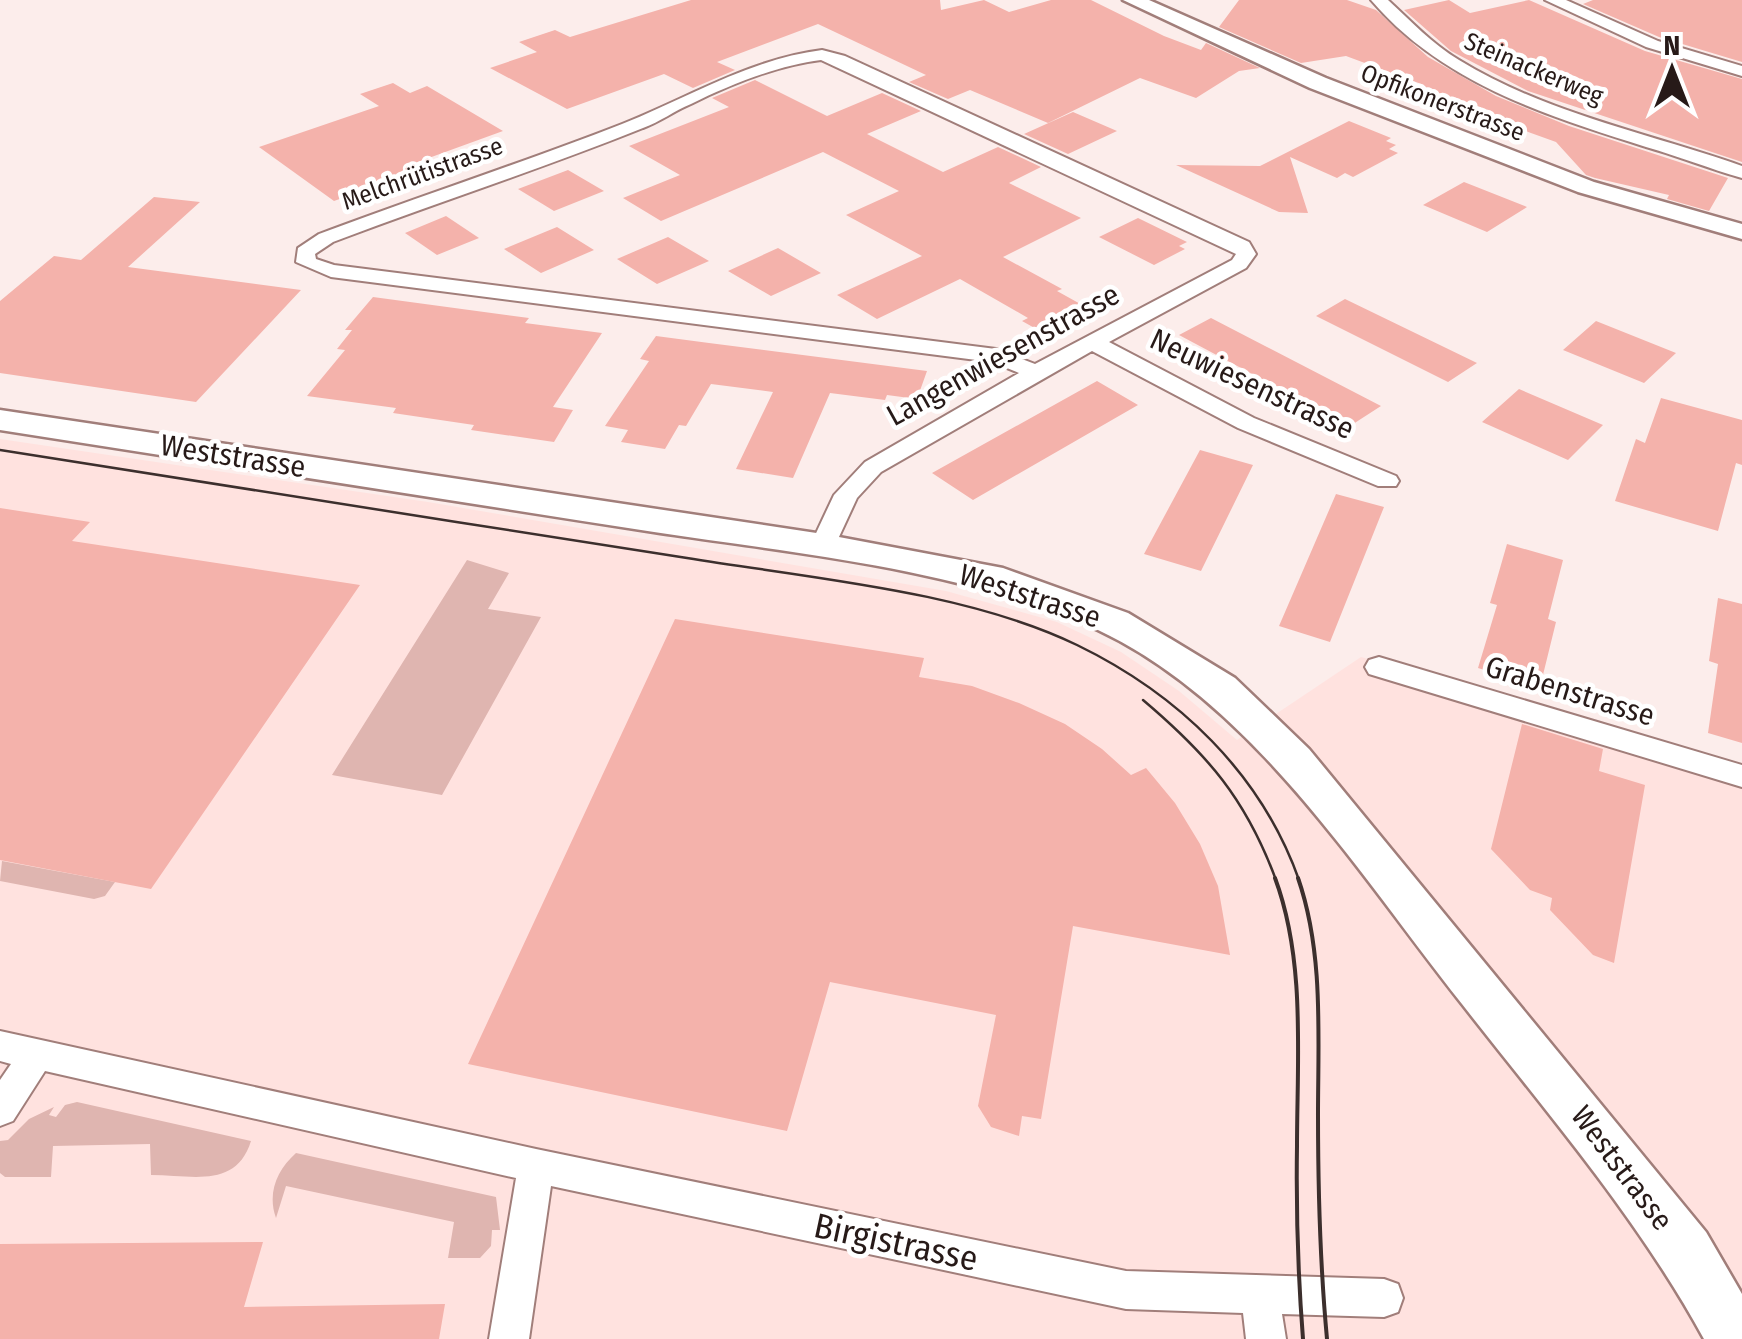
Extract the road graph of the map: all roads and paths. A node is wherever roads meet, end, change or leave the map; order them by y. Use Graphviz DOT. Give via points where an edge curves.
graph roads {
  1 [pos="1133,0"];
  2 [pos="1379,0"];
  3 [pos="1553,0"];
  4 [pos="1742,71"];
  5 [pos="1742,172"];
  6 [pos="1742,232"];
  7 [pos="1246,254"];
  8 [pos="1092,342"];
  9 [pos="1036,372"];
  10 [pos="0,420"];
  11 [pos="1387,480"];
  12 [pos="823,546"];
  13 [pos="1378,667"];
  14 [pos="1742,776"];
  15 [pos="0,1046"];
  16 [pos="36,1054"];
  17 [pos="0,1110"];
  18 [pos="536,1166"];
  19 [pos="1259,1292"];
  20 [pos="1384,1298"];
  21 [pos="509,1339"];
  22 [pos="1266,1339"];
  23 [pos="1736,1339"];
  1 -- 6 [label="street, Opfikonerstrasse" via="1318,83 1586,187"];
  2 -- 5 [label="street, Steinackerweg" via="1432,48 1482,79"];
  3 -- 4 [label="street" via="1652,44"];
  7 -- 8 [label="street, Langenwiesenstrasse" via="1239,264"];
  7 -- 9 [label="street, Melchrütistrasse" via="1234,240 839,60 813,55 684,100 548,160 326,238 304,252 306,262 331,270 996,356"];
  8 -- 9 [label="street, Langenwiesenstrasse"];
  8 -- 11 [label="street, Neuwiesenstrasse" via="1246,422"];
  9 -- 12 [label="street, Langenwiesenstrasse" via="873,467 846,495"];
  10 -- 12 [label="main road, Weststrasse"];
  12 -- 23 [label="main road, Weststrasse" via="1003,581 1059,599 1114,622 1234,699 1294,760 1580,1112 1686,1251"];
  13 -- 14 [label="street, Grabenstrasse"];
  15 -- 16 [label="street, Birgistrasse"];
  16 -- 17 [label="street"];
  16 -- 18 [label="street, Birgistrasse"];
  18 -- 19 [label="street, Birgistrasse" via="1126,1290"];
  18 -- 21 [label="street"];
  19 -- 20 [label="street, Birgistrasse"];
  19 -- 22 [label="street"];
}
